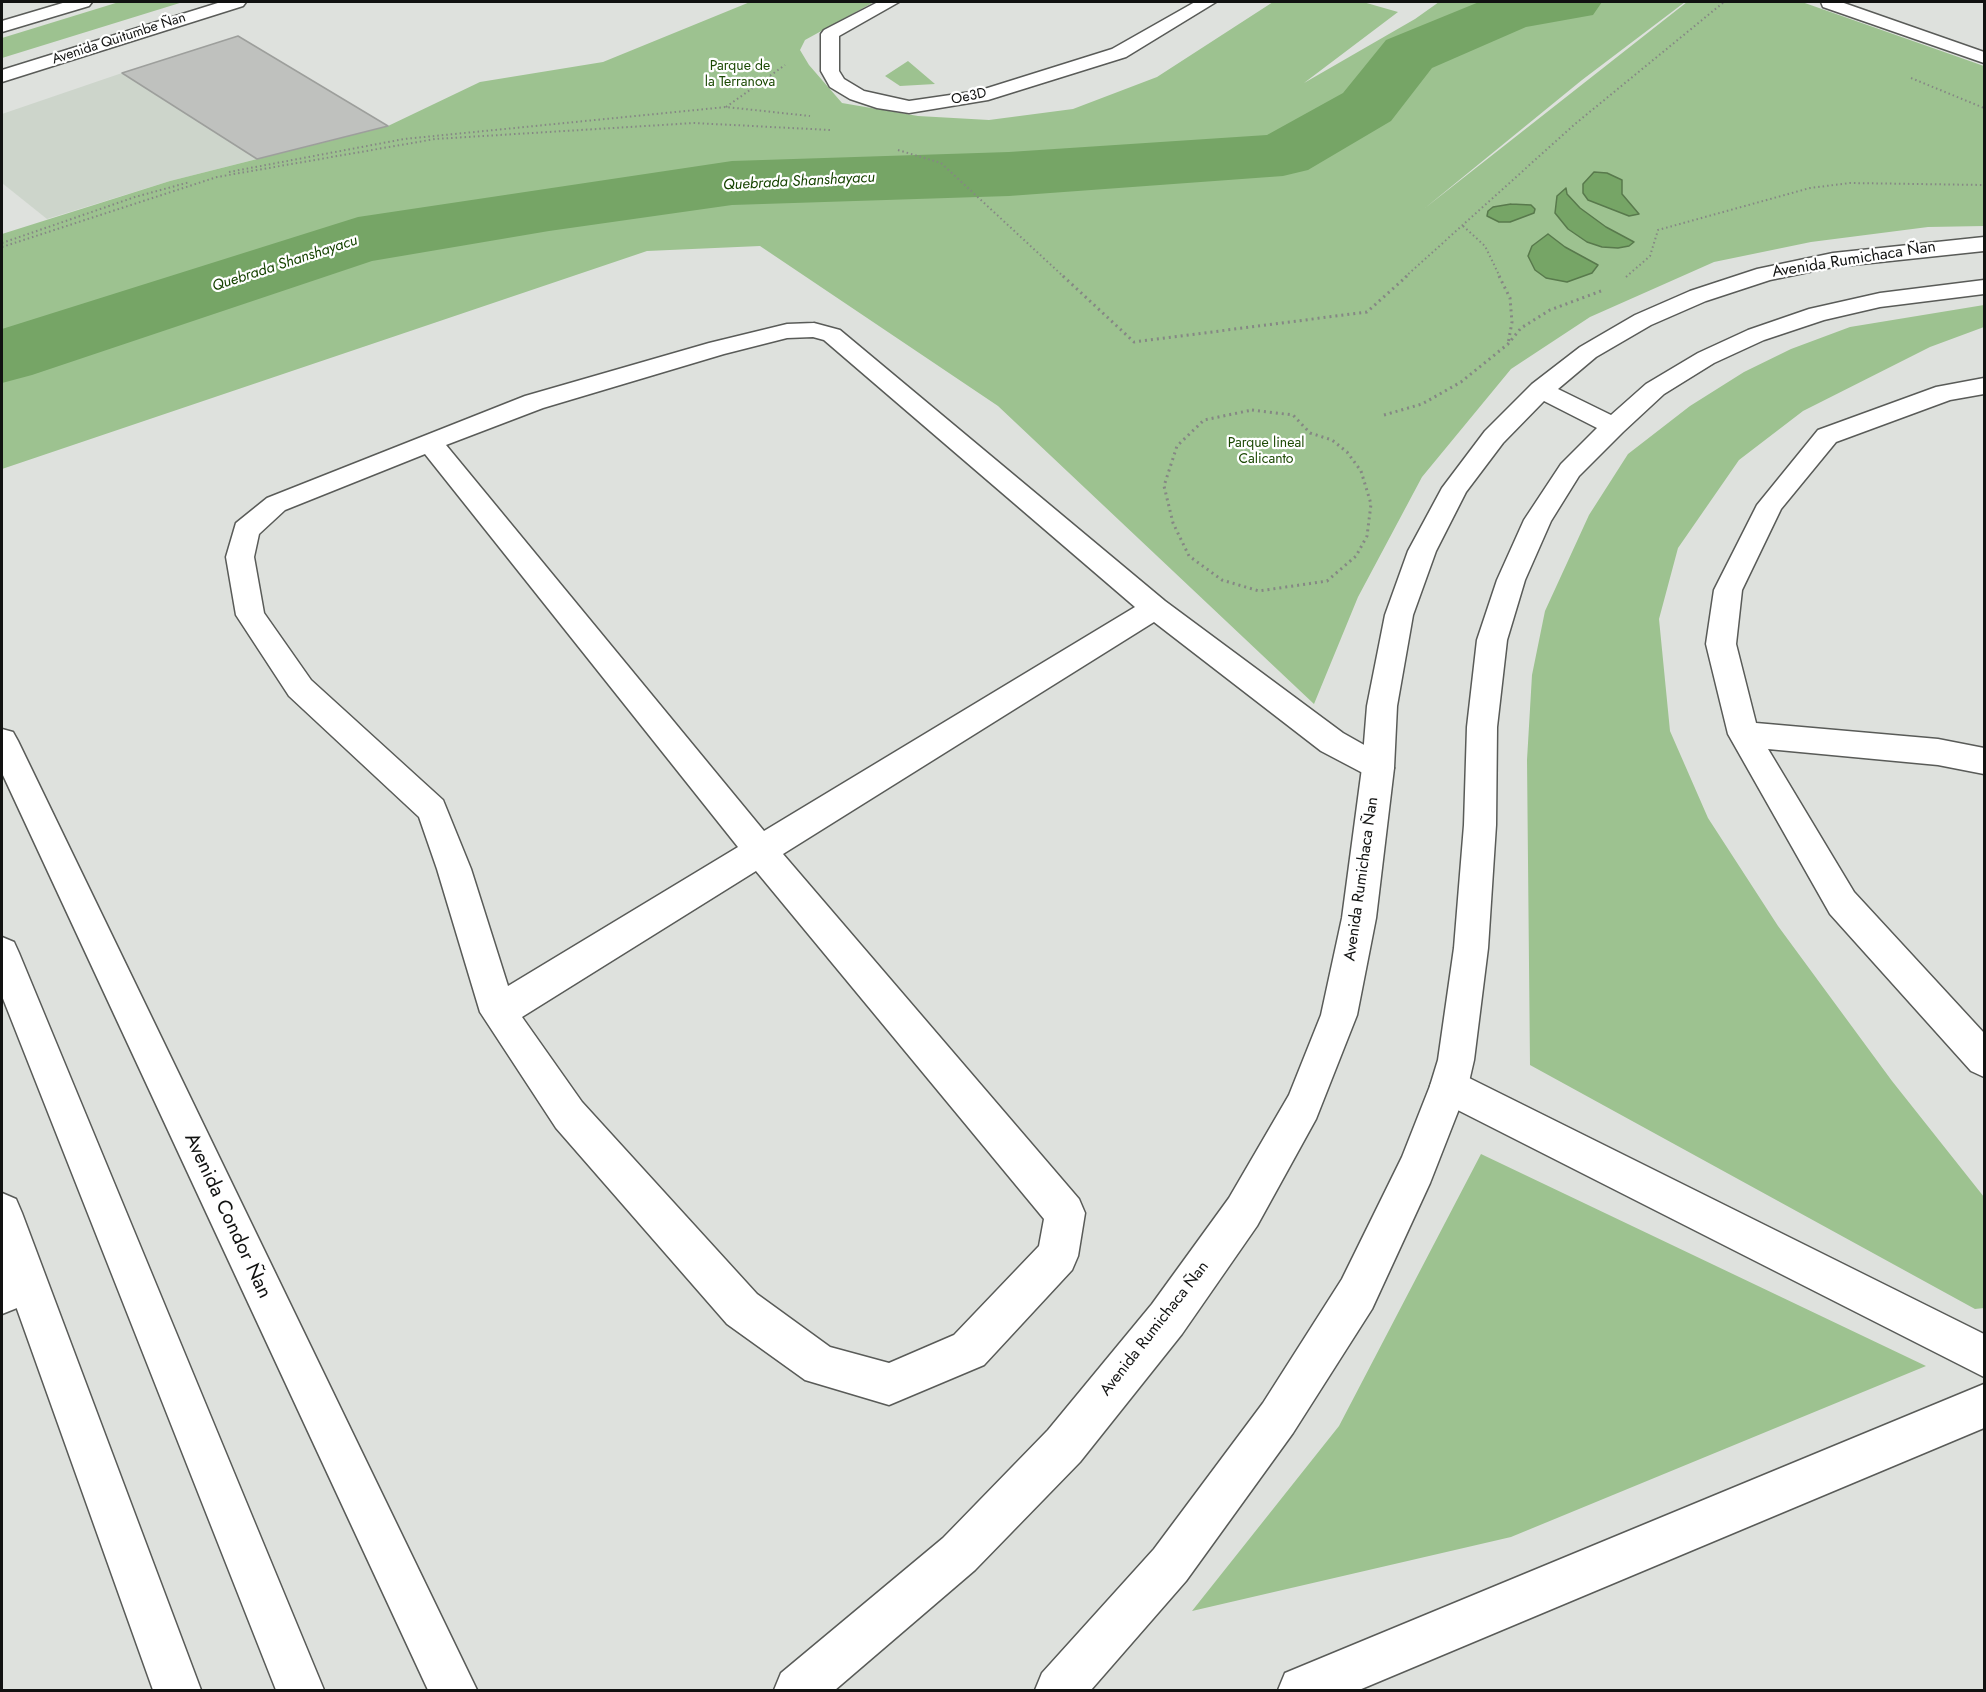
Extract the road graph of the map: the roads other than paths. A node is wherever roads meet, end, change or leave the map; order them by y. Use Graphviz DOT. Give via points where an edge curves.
graph roads {
  1 [pos="83,2"];
  2 [pos="237,2"];
  3 [pos="890,2"];
  4 [pos="1207,2"];
  5 [pos="1829,3"];
  6 [pos="2,27"];
  7 [pos="1984,58"];
  8 [pos="2,76"];
  9 [pos="1984,244"];
  10 [pos="1984,287"];
  11 [pos="1984,386"];
  12 [pos="1541,390"];
  13 [pos="1614,426"];
  14 [pos="430,442"];
  15 [pos="1155,608"];
  16 [pos="1743,734"];
  17 [pos="2,741"];
  18 [pos="1984,761"];
  19 [pos="1378,768"];
  20 [pos="760,851"];
  21 [pos="2,953"];
  22 [pos="498,1012"];
  23 [pos="1984,1059"];
  24 [pos="1449,1086"];
  25 [pos="2,1213"];
  26 [pos="14,1285"];
  27 [pos="1984,1356"];
  28 [pos="1984,1406"];
  29 [pos="177,1690"];
  30 [pos="300,1690"];
  31 [pos="453,1690"];
  32 [pos="798,1690"];
  33 [pos="1059,1690"];
  34 [pos="1302,1690"];
  1 -- 6 [label="main road"];
  2 -- 8 [label="main road, Avenida Quitumbe Ñan"];
  3 -- 4 [label="main road, Oe3D" via="830,34 830,71 837,83 877,102 909,107 981,96 1119,53"];
  5 -- 7 [label="main road"];
  9 -- 12 [label="main road, Avenida Rumichaca Ñan" via="1900,250 1765,274 1643,320 1588,352"];
  10 -- 13 [label="main road" via="1880,300 1817,314 1756,335 1706,358 1655,389"];
  11 -- 16 [label="main road" via="1945,393 1827,436 1770,505 1728,590 1721,644"];
  12 -- 13 [label="main road"];
  12 -- 19 [label="main road, Avenida Rumichaca Ñan" via="1494,437 1455,488 1422,551 1399,615 1382,706"];
  13 -- 24 [label="main road" via="1570,471 1538,520 1511,580 1492,640 1482,728 1471,948"];
  14 -- 15 [label="main road" via="534,402 641,370 787,331 814,330 832,335"];
  14 -- 20 [label="main road"];
  14 -- 22 [label="main road" via="276,504 246,530 240,557 250,615 300,687 432,809"];
  15 -- 19 [label="main road" via="1332,742"];
  15 -- 20 [label="main road"];
  16 -- 18 [label="main road" via="1938,752"];
  16 -- 23 [label="main road" via="1842,903"];
  17 -- 31 [label="main road, Avenida Condor Ñan"];
  19 -- 32 [label="main road, Avenida Rumichaca Ñan" via="1359,918 1340,1015 1303,1106 1243,1212 1167,1319 1064,1446 958,1554"];
  20 -- 22 [label="main road"];
  20 -- 22 [label="main road" via="1065,1213 1059,1256 969,1350 889,1384 820,1365 742,1310 569,1115"];
  21 -- 30 [label="main road"];
  24 -- 27 [label="main road"];
  24 -- 33 [label="main road" via="1416,1169 1357,1294 1278,1418 1170,1565"];
  25 -- 26 [label="main road"];
  26 -- 29 [label="main road"];
  28 -- 34 [label="main road"];
}
